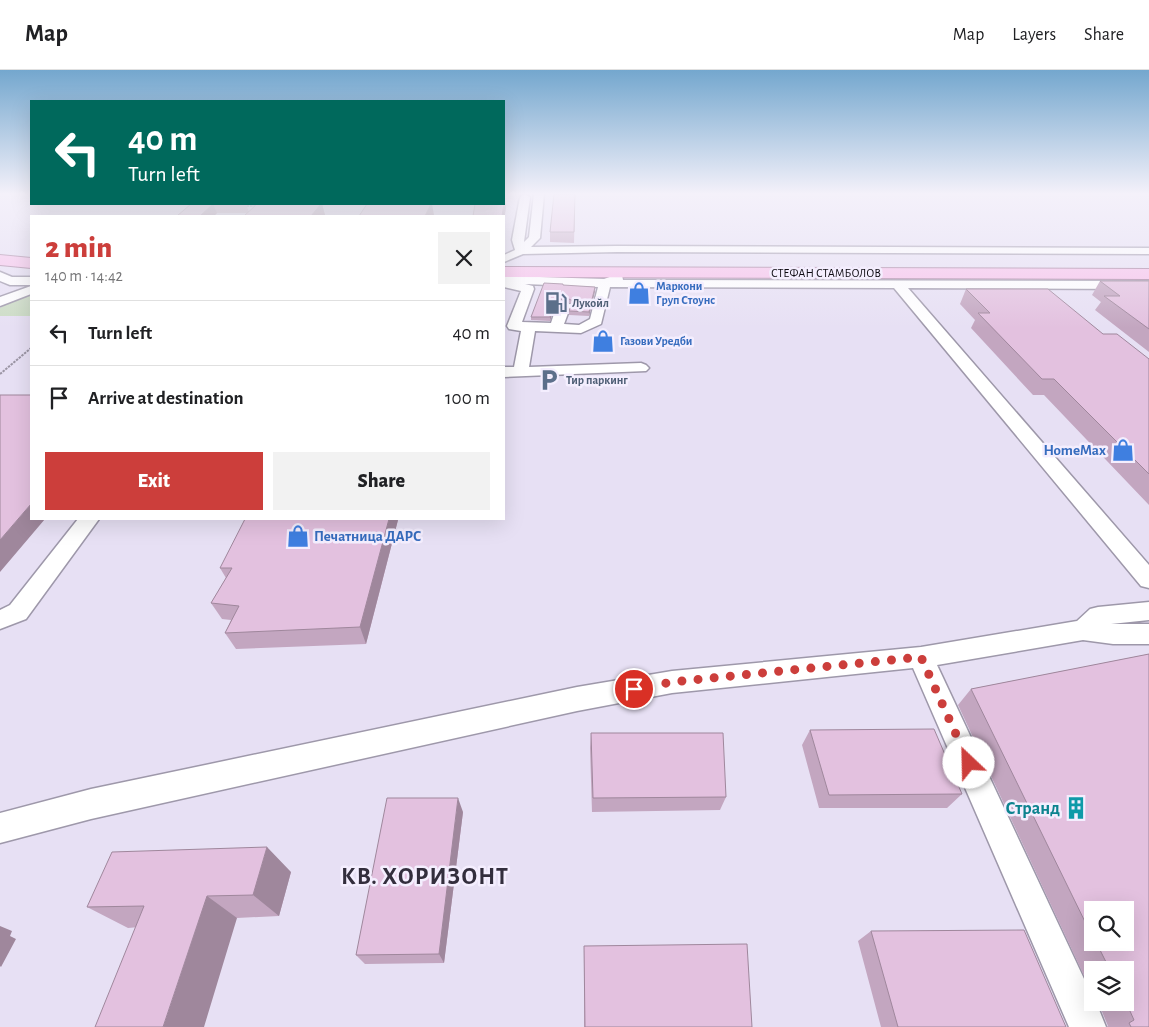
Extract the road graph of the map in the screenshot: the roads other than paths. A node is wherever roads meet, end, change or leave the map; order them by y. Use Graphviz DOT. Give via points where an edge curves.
graph roads {
  1 [pos="518,239"];
  2 [pos="533,239"];
  3 [pos="521,251"];
  4 [pos="1149,252"];
  5 [pos="505,259"];
  6 [pos="0,260"];
  7 [pos="0,264"];
  8 [pos="30,264"];
  9 [pos="30,264"];
  10 [pos="505,268"];
  11 [pos="1149,269"];
  12 [pos="30,272"];
  13 [pos="505,272"];
  14 [pos="631,273"];
  15 [pos="1149,274"];
  16 [pos="3,279"];
  17 [pos="30,281"];
  18 [pos="505,282"];
  19 [pos="505,282"];
  20 [pos="605,282"];
  21 [pos="897,284"];
  22 [pos="1149,285"];
  23 [pos="528,289"];
  24 [pos="30,290"];
  25 [pos="543,290"];
  26 [pos="566,293"];
  27 [pos="0,302"];
  28 [pos="556,328"];
  29 [pos="581,329"];
  30 [pos="527,333"];
  31 [pos="641,368"];
  32 [pos="505,372"];
  33 [pos="522,372"];
  34 [pos="88,520"];
  35 [pos="1149,580"];
  36 [pos="1149,610"];
  37 [pos="0,620"];
  38 [pos="1082,630"];
  39 [pos="1149,634"];
  40 [pos="921,657"];
  41 [pos="0,828"];
  42 [pos="1088,1027"];
  1 -- 3 [label="street"];
  2 -- 3 [label="street"];
  3 -- 4 [label="street"];
  3 -- 5 [label="street"];
  6 -- 8 [label="highway"];
  7 -- 9 [label="highway"];
  10 -- 11 [label="highway, СТЕФАН СТАМБОЛОВ"];
  12 -- 16 [label="highway"];
  13 -- 14 [label="highway, СТЕФАН СТАМБОЛОВ"];
  14 -- 15 [label="highway, СТЕФАН СТАМБОЛОВ"];
  14 -- 20 [label="street"];
  16 -- 17 [label="street"];
  18 -- 23 [label="street"];
  19 -- 26 [label="street"];
  20 -- 21 [label="street"];
  20 -- 26 [label="street"];
  20 -- 29 [label="street" via="596,322"];
  21 -- 22 [label="street" via="1066,284 1078,294 1145,294 1132,285"];
  21 -- 35 [label="street"];
  23 -- 25 [label="street"];
  23 -- 30 [label="street" via="514,326"];
  24 -- 27 [label="street"];
  26 -- 28 [label="street"];
  28 -- 29 [label="street"];
  28 -- 30 [label="street"];
  29 -- 30 [label="street" via="570,341"];
  30 -- 33 [label="street"];
  31 -- 33 [label="street"];
  32 -- 33 [label="street"];
  34 -- 37 [label="street" via="18,612"];
  36 -- 38 [label="street" via="1098,616"];
  38 -- 39 [label="street"];
  38 -- 40 [label="street"];
  40 -- 41 [label="street" via="672,682 577,699 91,804"];
  40 -- 42 [label="street"];
}
